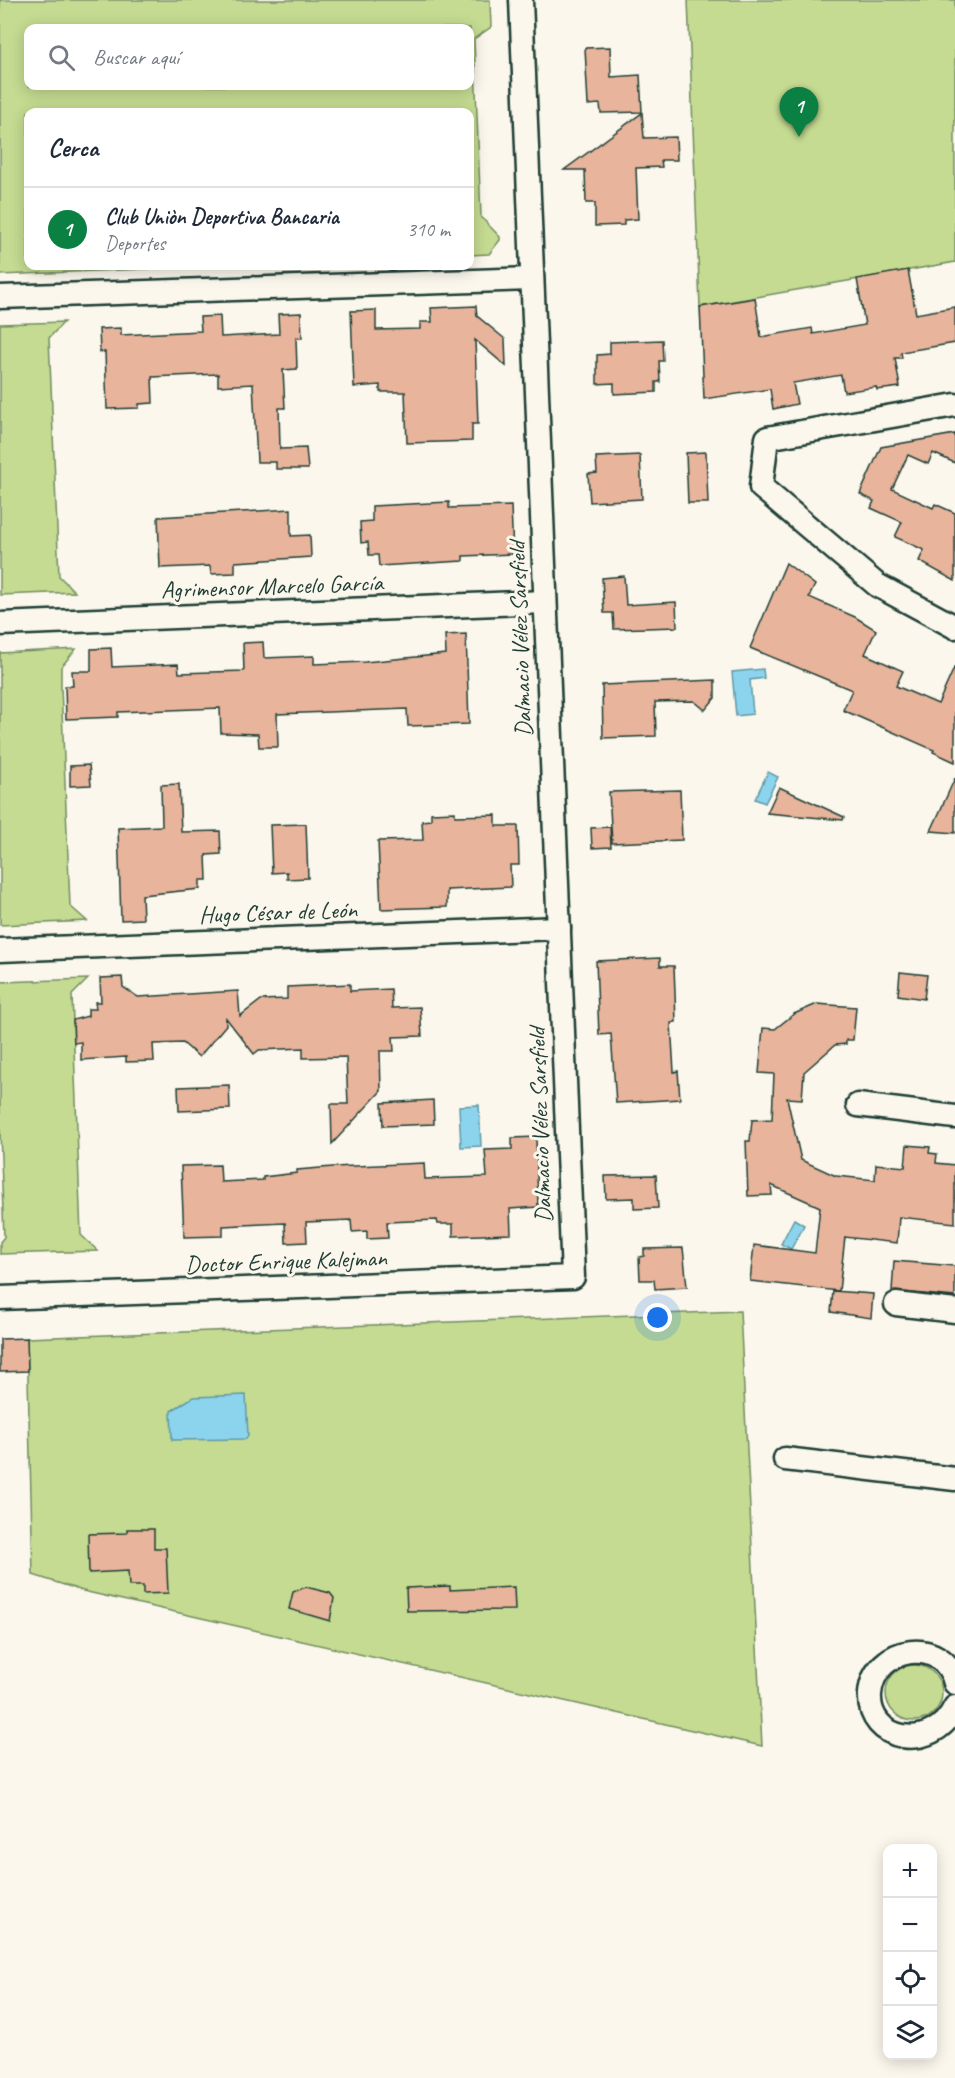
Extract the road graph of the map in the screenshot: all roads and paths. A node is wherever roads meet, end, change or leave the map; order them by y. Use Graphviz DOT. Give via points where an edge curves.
graph roads {
  1 [pos="521,0"];
  2 [pos="532,279"];
  3 [pos="0,297"];
  4 [pos="955,405"];
  5 [pos="545,602"];
  6 [pos="0,624"];
  7 [pos="955,627"];
  8 [pos="559,928"];
  9 [pos="0,950"];
  10 [pos="858,1105"];
  11 [pos="955,1117"];
  12 [pos="573,1277"];
  13 [pos="0,1298"];
  14 [pos="896,1304"];
  15 [pos="955,1311"];
  16 [pos="785,1459"];
  17 [pos="955,1479"];
  18 [pos="955,1681"];
  19 [pos="953,1712"];
  1 -- 2 [label="street, Dalmacio Vélez Sarsfield"];
  2 -- 3 [label="street"];
  2 -- 5 [label="street, Dalmacio Vélez Sarsfield"];
  4 -- 7 [label="street" via="766,438 761,487 877,585"];
  5 -- 6 [label="street, Agrimensor Marcelo García"];
  5 -- 8 [label="street, Dalmacio Vélez Sarsfield"];
  8 -- 9 [label="street, Hugo César de León"];
  8 -- 12 [label="street, Dalmacio Vélez Sarsfield"];
  10 -- 11 [label="street"];
  12 -- 13 [label="street, Doctor Enrique Kalejman"];
  14 -- 15 [label="street"];
  16 -- 17 [label="street"];
  18 -- 19 [label="street" via="937,1658 911,1651 898,1654 877,1671 870,1697 880,1722 902,1736 929,1735 941,1728"];
}
